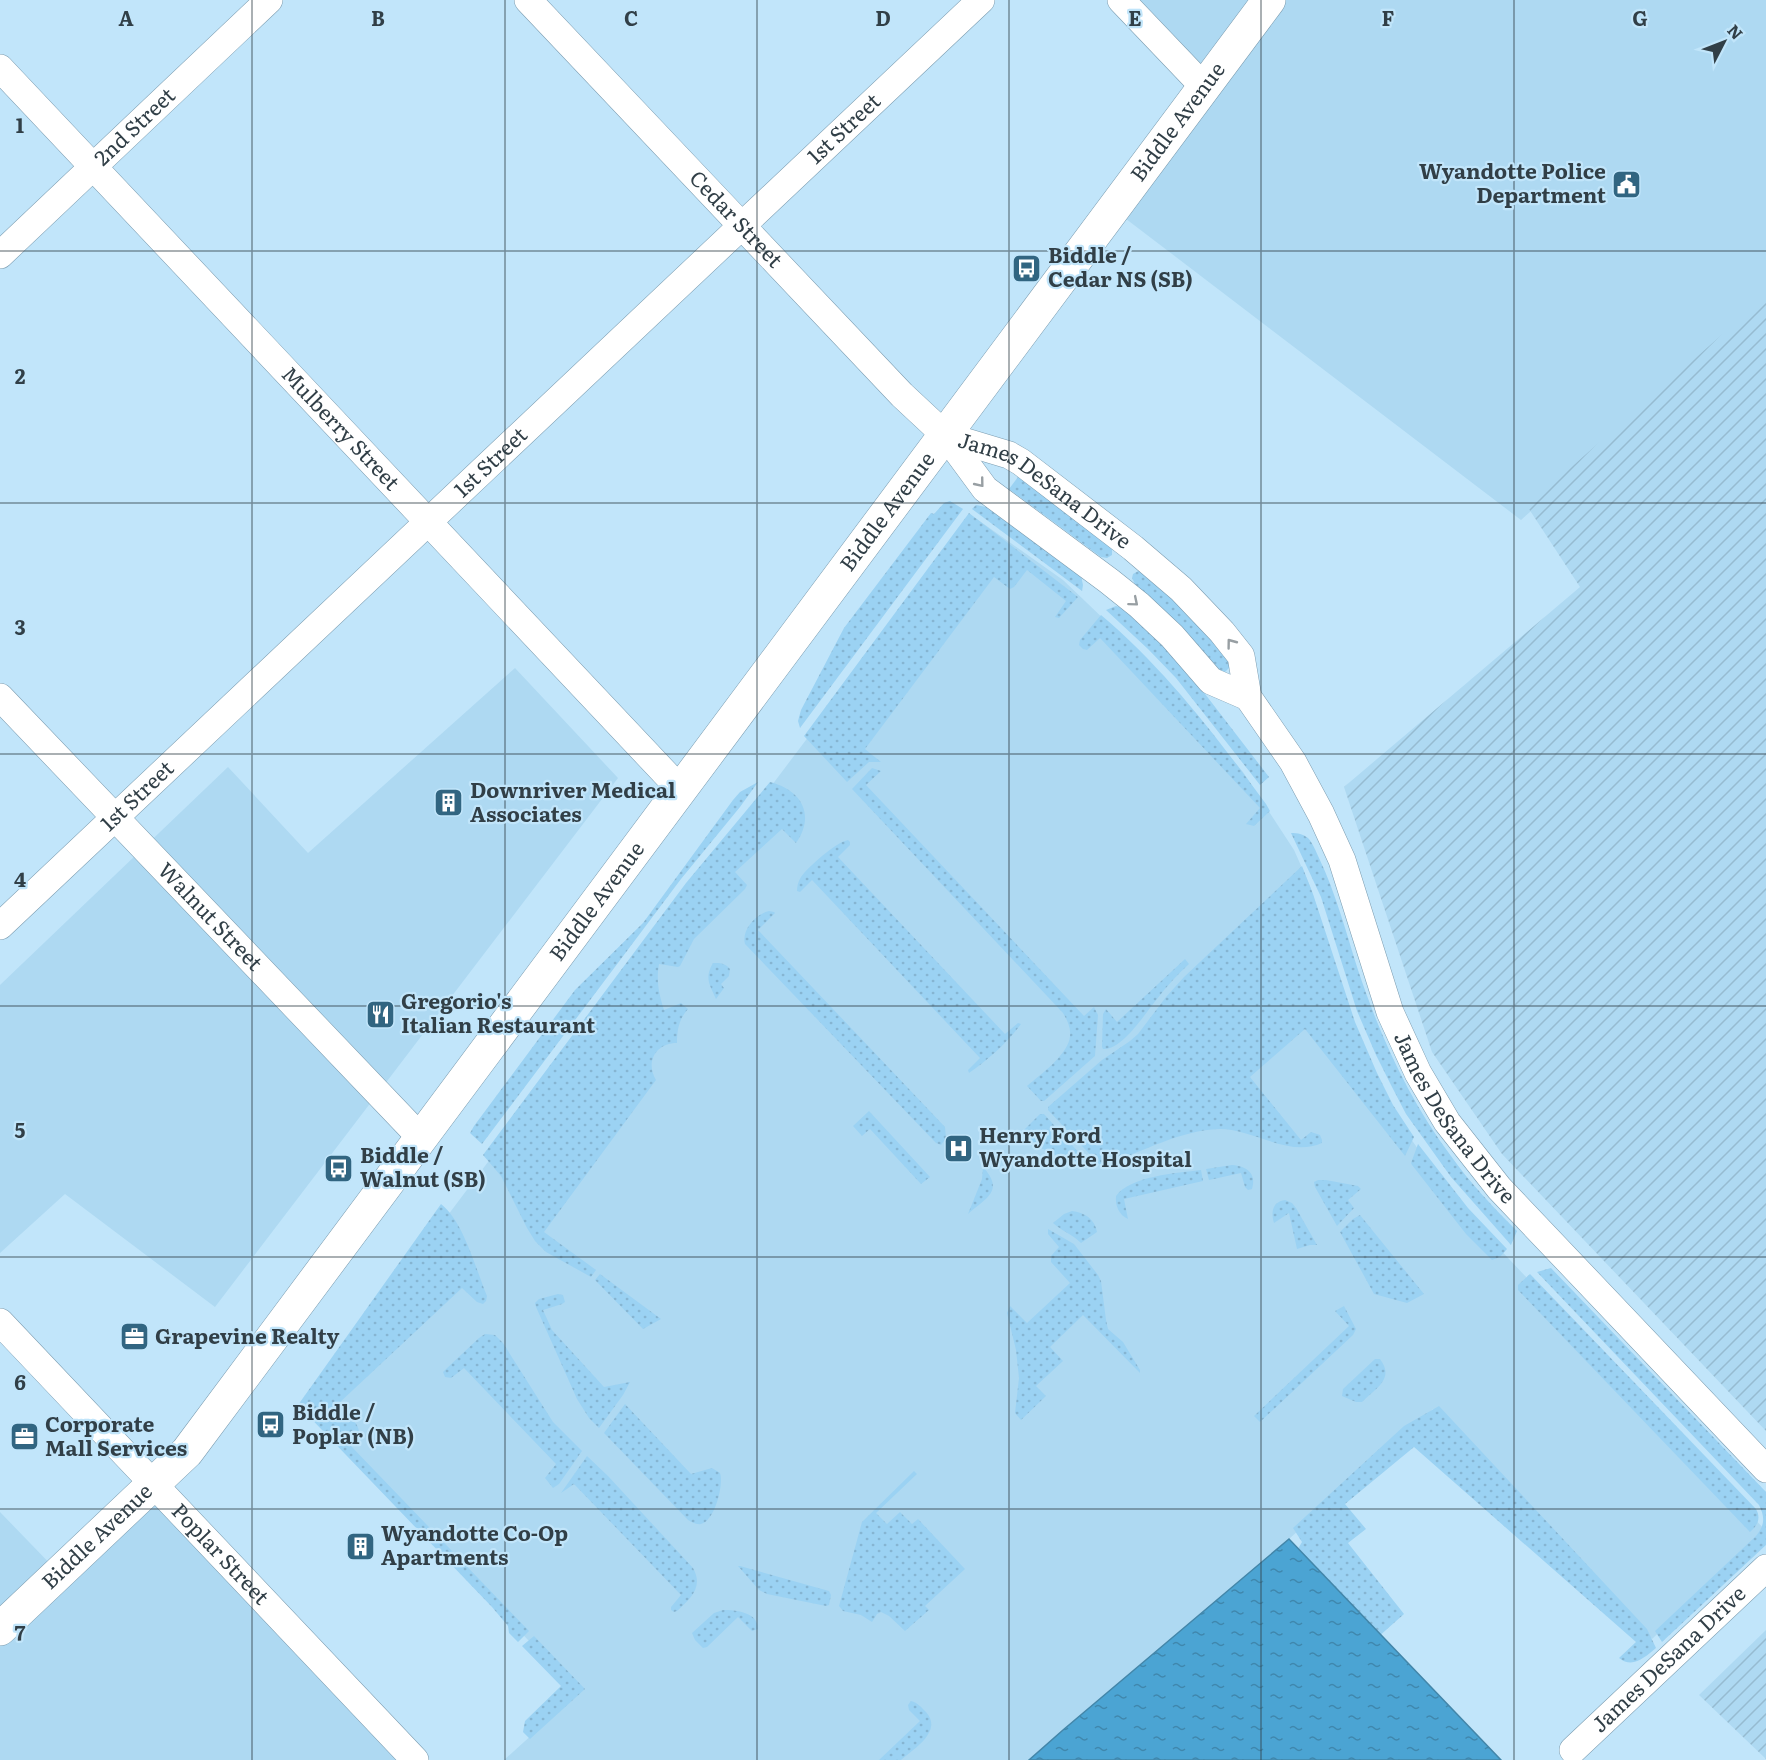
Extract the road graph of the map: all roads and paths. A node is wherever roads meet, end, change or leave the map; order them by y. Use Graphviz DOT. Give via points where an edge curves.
graph roads {
  1 [pos="269,0"];
  2 [pos="528,0"];
  3 [pos="981,0"];
  4 [pos="1121,0"];
  5 [pos="1269,0"];
  6 [pos="0,68"];
  7 [pos="1204,87"];
  8 [pos="93,167"];
  9 [pos="741,225"];
  10 [pos="0,255"];
  11 [pos="946,436"];
  12 [pos="428,521"];
  13 [pos="0,697"];
  14 [pos="1248,697"];
  15 [pos="681,789"];
  16 [pos="114,817"];
  17 [pos="0,926"];
  18 [pos="422,1139"];
  19 [pos="0,1322"];
  20 [pos="1766,1469"];
  21 [pos="154,1483"];
  22 [pos="1766,1568"];
  23 [pos="0,1629"];
  24 [pos="1573,1750"];
  25 [pos="415,1760"];
  1 -- 8 [label="street, 2nd Street"];
  2 -- 9 [label="street, Cedar Street"];
  3 -- 9 [label="street, 1st Street"];
  4 -- 7 [label="street"];
  5 -- 7 [label="main road, Biddle Avenue"];
  6 -- 8 [label="street, Mulberry Street"];
  7 -- 11 [label="main road, Biddle Avenue"];
  8 -- 10 [label="street, 2nd Street"];
  8 -- 12 [label="street, Mulberry Street"];
  9 -- 11 [label="street, Cedar Street"];
  9 -- 12 [label="street, 1st Street"];
  11 -- 14 [label="street, James DeSana Drive, one-way" via="985,489 1139,605 1211,681"];
  14 -- 11 [label="street, James DeSana Drive, one-way" via="1241,656 1173,582 1021,462"];
  11 -- 15 [label="main road, Biddle Avenue"];
  12 -- 15 [label="street, Mulberry Street"];
  12 -- 16 [label="street, 1st Street"];
  13 -- 16 [label="street, Walnut Street"];
  14 -- 20 [label="street, James DeSana Drive" via="1293,762 1321,814 1342,860 1390,1012 1418,1073 1447,1122 1499,1188"];
  15 -- 18 [label="main road, Biddle Avenue"];
  16 -- 17 [label="street, 1st Street"];
  16 -- 18 [label="street, Walnut Street"];
  18 -- 21 [label="main road, Biddle Avenue" via="187,1452"];
  19 -- 21 [label="street, Poplar Street"];
  21 -- 23 [label="main road, Biddle Avenue"];
  21 -- 25 [label="street, Poplar Street"];
  22 -- 24 [label="street, James DeSana Drive"];
}
